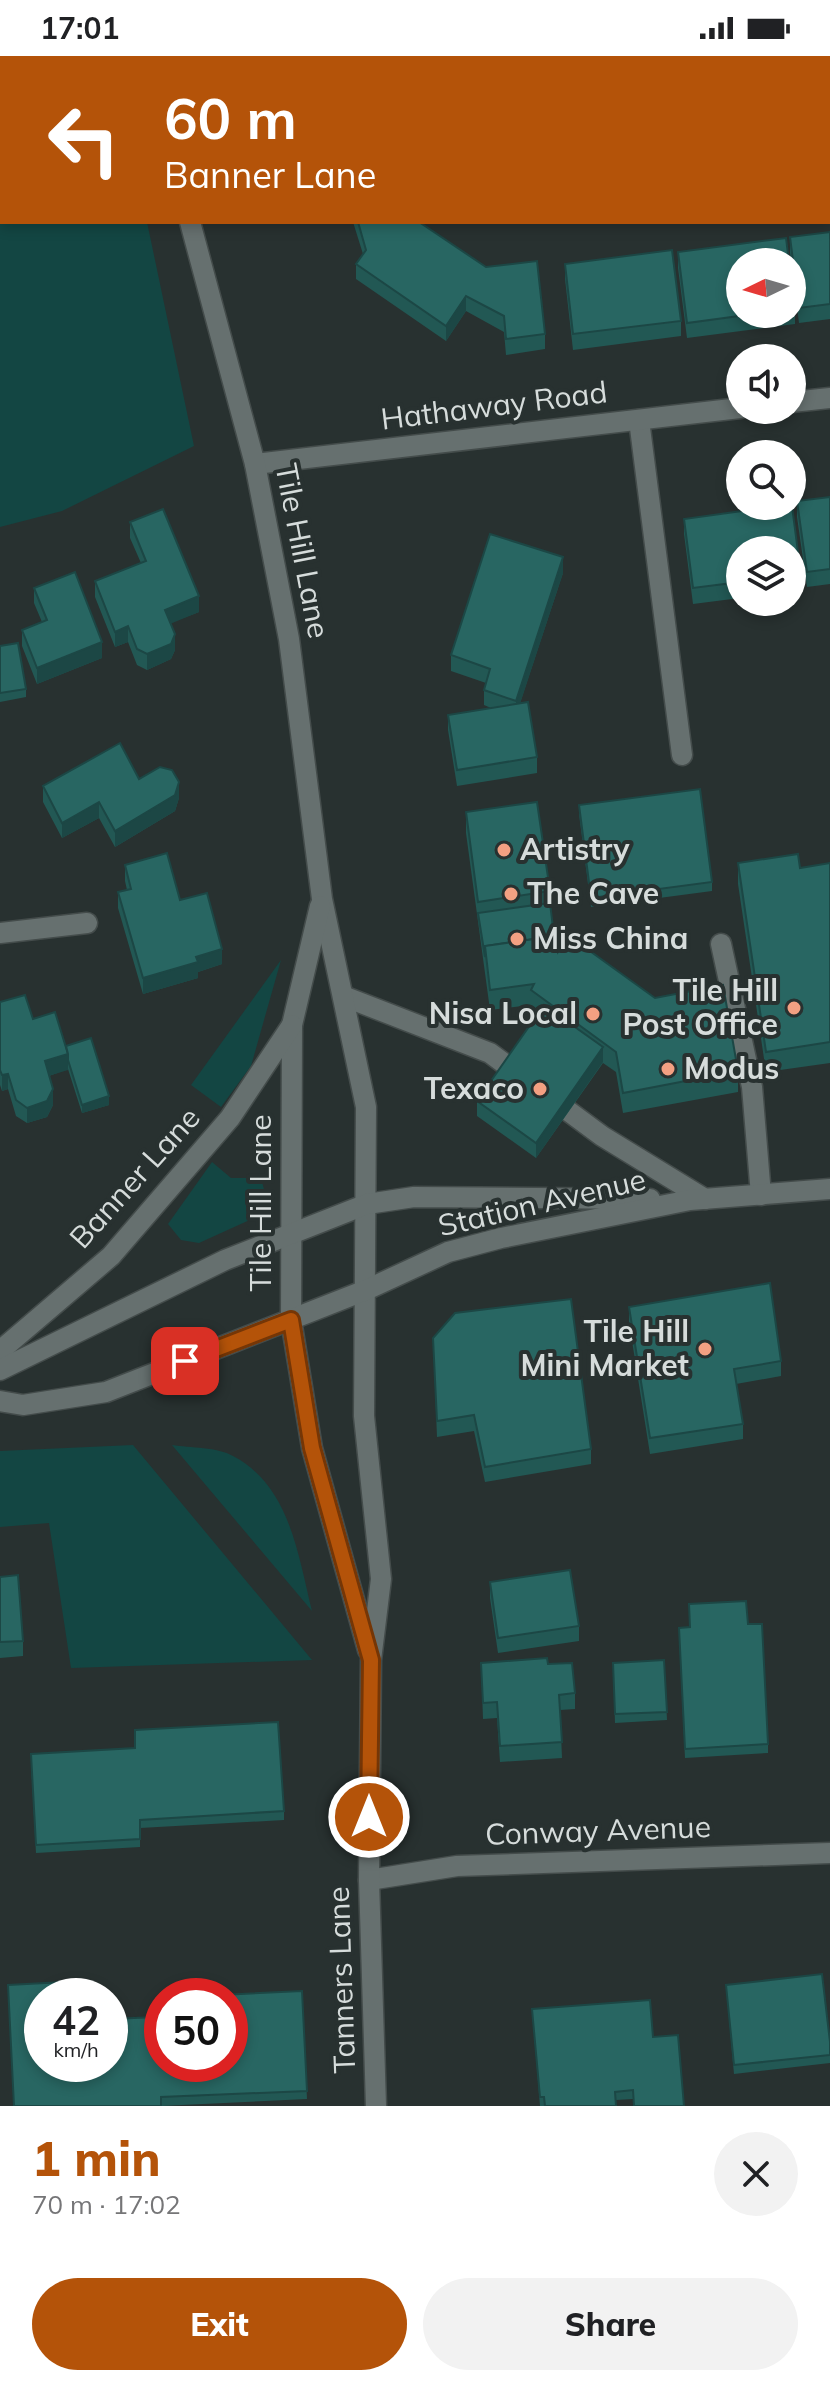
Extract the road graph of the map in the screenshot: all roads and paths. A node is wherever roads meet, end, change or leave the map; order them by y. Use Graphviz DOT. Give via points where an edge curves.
graph roads {
  1 [pos="191,224"];
  2 [pos="830,398"];
  3 [pos="806,401"];
  4 [pos="726,410"];
  5 [pos="639,420"];
  6 [pos="255,464"];
  7 [pos="682,755"];
  8 [pos="322,899"];
  9 [pos="87,923"];
  10 [pos="0,933"];
  11 [pos="721,944"];
  12 [pos="343,996"];
  13 [pos="292,1025"];
  14 [pos="830,1189"];
  15 [pos="761,1195"];
  16 [pos="697,1200"];
  17 [pos="367,1204"];
  18 [pos="291,1234"];
  19 [pos="366,1290"];
  20 [pos="291,1320"];
  21 [pos="0,1351"];
  22 [pos="0,1370"];
  23 [pos="0,1401"];
  24 [pos="371,1660"];
  25 [pos="830,1853"];
  26 [pos="369,1880"];
  27 [pos="376,2106"];
  1 -- 6 [label="street, Tile Hill Lane"];
  2 -- 3 [label="street"];
  4 -- 5 [label="street, Hathaway Road"];
  5 -- 6 [label="street, Hathaway Road"];
  5 -- 7 [label="street"];
  6 -- 8 [label="street, Tile Hill Lane" via="289,639"];
  8 -- 12 [label="street, Tile Hill Lane"];
  8 -- 13 [label="street, Tile Hill Lane"];
  9 -- 10 [label="street"];
  11 -- 15 [label="street" via="752,1087"];
  12 -- 16 [label="street" via="490,1053"];
  12 -- 17 [label="street, Tile Hill Lane" via="366,1107"];
  13 -- 18 [label="street, Tile Hill Lane"];
  13 -- 21 [label="street, Banner Lane" via="230,1118 111,1256"];
  14 -- 15 [label="street, Station Avenue"];
  15 -- 16 [label="street, Station Avenue"];
  16 -- 17 [label="street, Station Avenue" via="441,1196"];
  16 -- 19 [label="street, Station Avenue" via="448,1252"];
  17 -- 18 [label="street"];
  17 -- 19 [label="street, Tile Hill Lane"];
  18 -- 20 [label="street, Tile Hill Lane"];
  18 -- 22 [label="street" via="225,1260"];
  19 -- 20 [label="street"];
  19 -- 24 [label="street, Tanners Lane" via="364,1416 381,1579"];
  20 -- 23 [label="street" via="106,1392 23,1405"];
  20 -- 24 [label="street, Tanners Lane" via="312,1448"];
  24 -- 26 [label="street, Tanners Lane"];
  25 -- 26 [label="street, Conway Avenue" via="457,1866"];
  26 -- 27 [label="street, Tanners Lane"];
}
